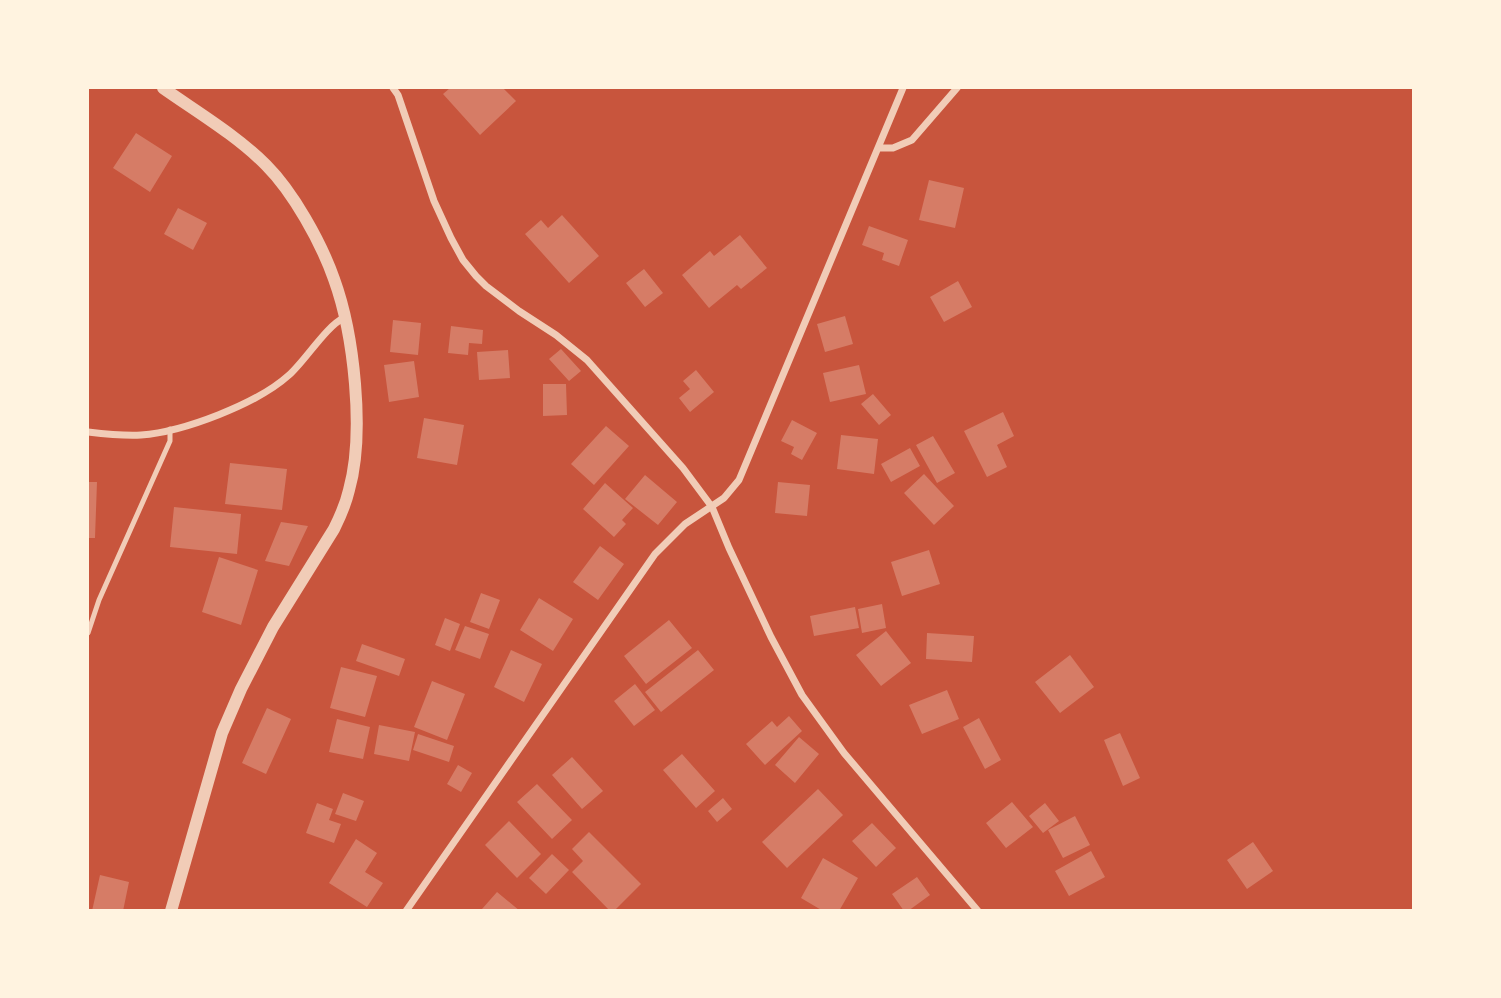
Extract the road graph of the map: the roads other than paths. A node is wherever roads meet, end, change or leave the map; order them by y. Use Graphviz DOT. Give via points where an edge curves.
graph roads {
  1 [pos="163,88"];
  2 [pos="393,88"];
  3 [pos="903,88"];
  4 [pos="957,88"];
  5 [pos="878,148"];
  6 [pos="344,318"];
  7 [pos="170,429"];
  8 [pos="88,432"];
  9 [pos="712,507"];
  10 [pos="88,633"];
  11 [pos="171,911"];
  12 [pos="406,911"];
  13 [pos="978,911"];
  1 -- 6 [label="street" via="247,148 283,186 323,252"];
  2 -- 9 [label="street" via="434,201 475,276 587,360"];
  3 -- 5 [label="street"];
  4 -- 5 [label="street" via="912,140"];
  5 -- 9 [label="street" via="739,480"];
  6 -- 7 [label="street" via="278,384 222,412"];
  6 -- 11 [label="street" via="356,422 349,489 334,529 241,689 219,743"];
  7 -- 8 [label="street" via="143,435"];
  7 -- 10 [label="lane" via="170,441"];
  9 -- 12 [label="street" via="685,524 654,554"];
  9 -- 13 [label="street" via="802,695 844,753"];
}
